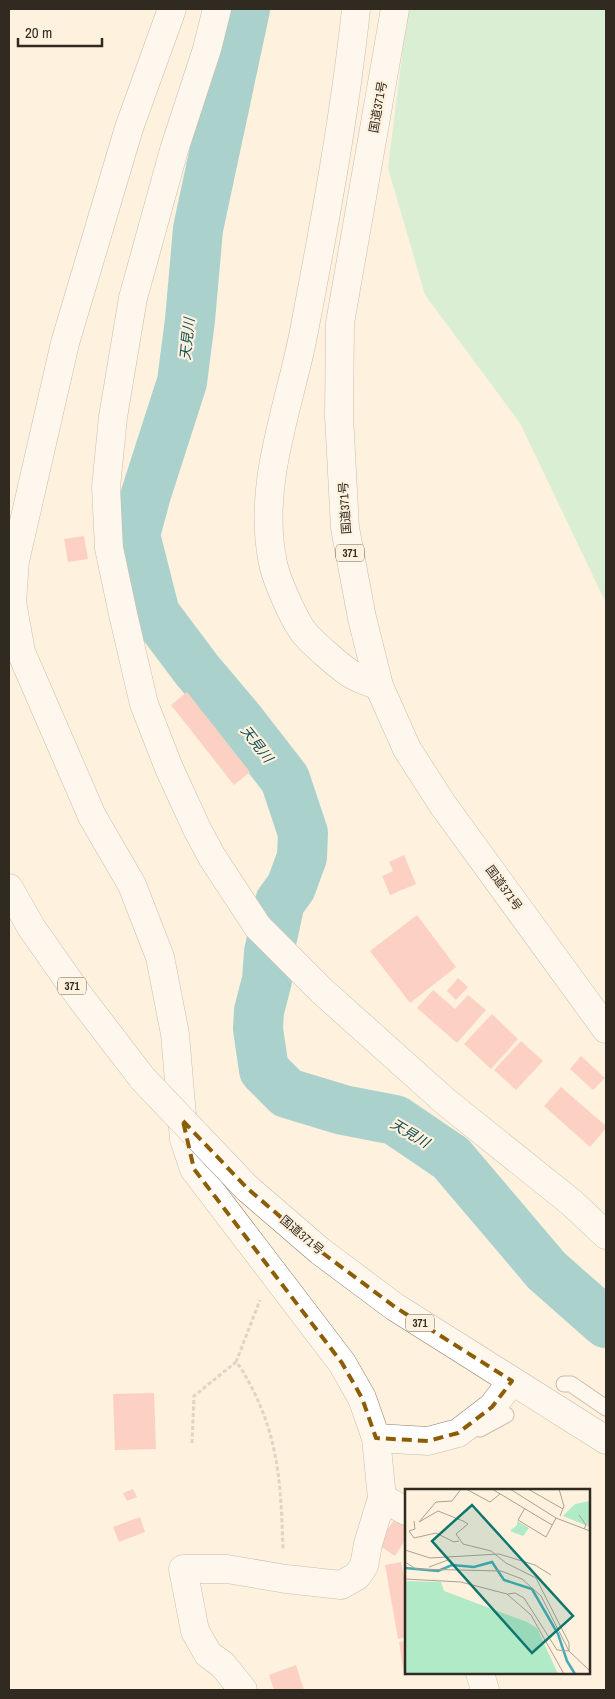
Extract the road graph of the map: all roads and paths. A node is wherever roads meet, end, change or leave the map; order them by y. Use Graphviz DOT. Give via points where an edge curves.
graph roads {
  1 [pos="172,9"];
  2 [pos="217,9"];
  3 [pos="356,9"];
  4 [pos="395,9"];
  5 [pos="379,686"];
  6 [pos="9,888"];
  7 [pos="606,1029"];
  8 [pos="606,1235"];
  9 [pos="260,1299"];
  10 [pos="236,1362"];
  11 [pos="512,1381"];
  12 [pos="564,1384"];
  13 [pos="606,1408"];
  14 [pos="506,1416"];
  15 [pos="606,1440"];
  16 [pos="192,1443"];
  17 [pos="376,1445"];
  18 [pos="382,1498"];
  19 [pos="405,1510"];
  20 [pos="286,1579"];
  21 [pos="480,1674"];
  22 [pos="243,1690"];
  23 [pos="485,1690"];
  1 -- 17 [label="main road" via="129,128 66,343 15,561 12,602 21,652 92,816 132,885 160,957 175,1034 184,1140 194,1169 342,1363 362,1398"];
  2 -- 8 [label="main road" via="132,298 113,417 107,495 109,548 144,704 204,843 258,927 322,991 446,1102 572,1203"];
  3 -- 5 [label="main road" via="350,67 305,328 272,469 268,518 273,564 291,610 305,634 349,673"];
  4 -- 5 [label="main road, 国道371号 / 371" via="340,323 339,416 345,528"];
  5 -- 7 [label="main road, 国道371号 / 371" via="407,748 443,805"];
  6 -- 11 [label="main road, 国道371号 / 371, bridge" via="31,927 142,1079 246,1188 320,1252 395,1307"];
  9 -- 10 [label="path"];
  10 -- 16 [label="path" via="194,1396"];
  10 -- 20 [label="path" via="258,1400 271,1432 278,1468"];
  11 -- 15 [label="main road, 国道371号 / 371"];
  11 -- 17 [label="main road" via="492,1407 458,1433 428,1441"];
  12 -- 13 [label="lane" via="571,1384"];
  14 -- 17 [label="lane" via="439,1452"];
  17 -- 18 [label="main road"];
  18 -- 19 [label="main road"];
  18 -- 20 [label="main road" via="364,1566 357,1576 341,1585"];
  20 -- 22 [label="main road" via="227,1569 184,1569 195,1631 208,1654 223,1665"];
  21 -- 23 [label="main road"];
}
